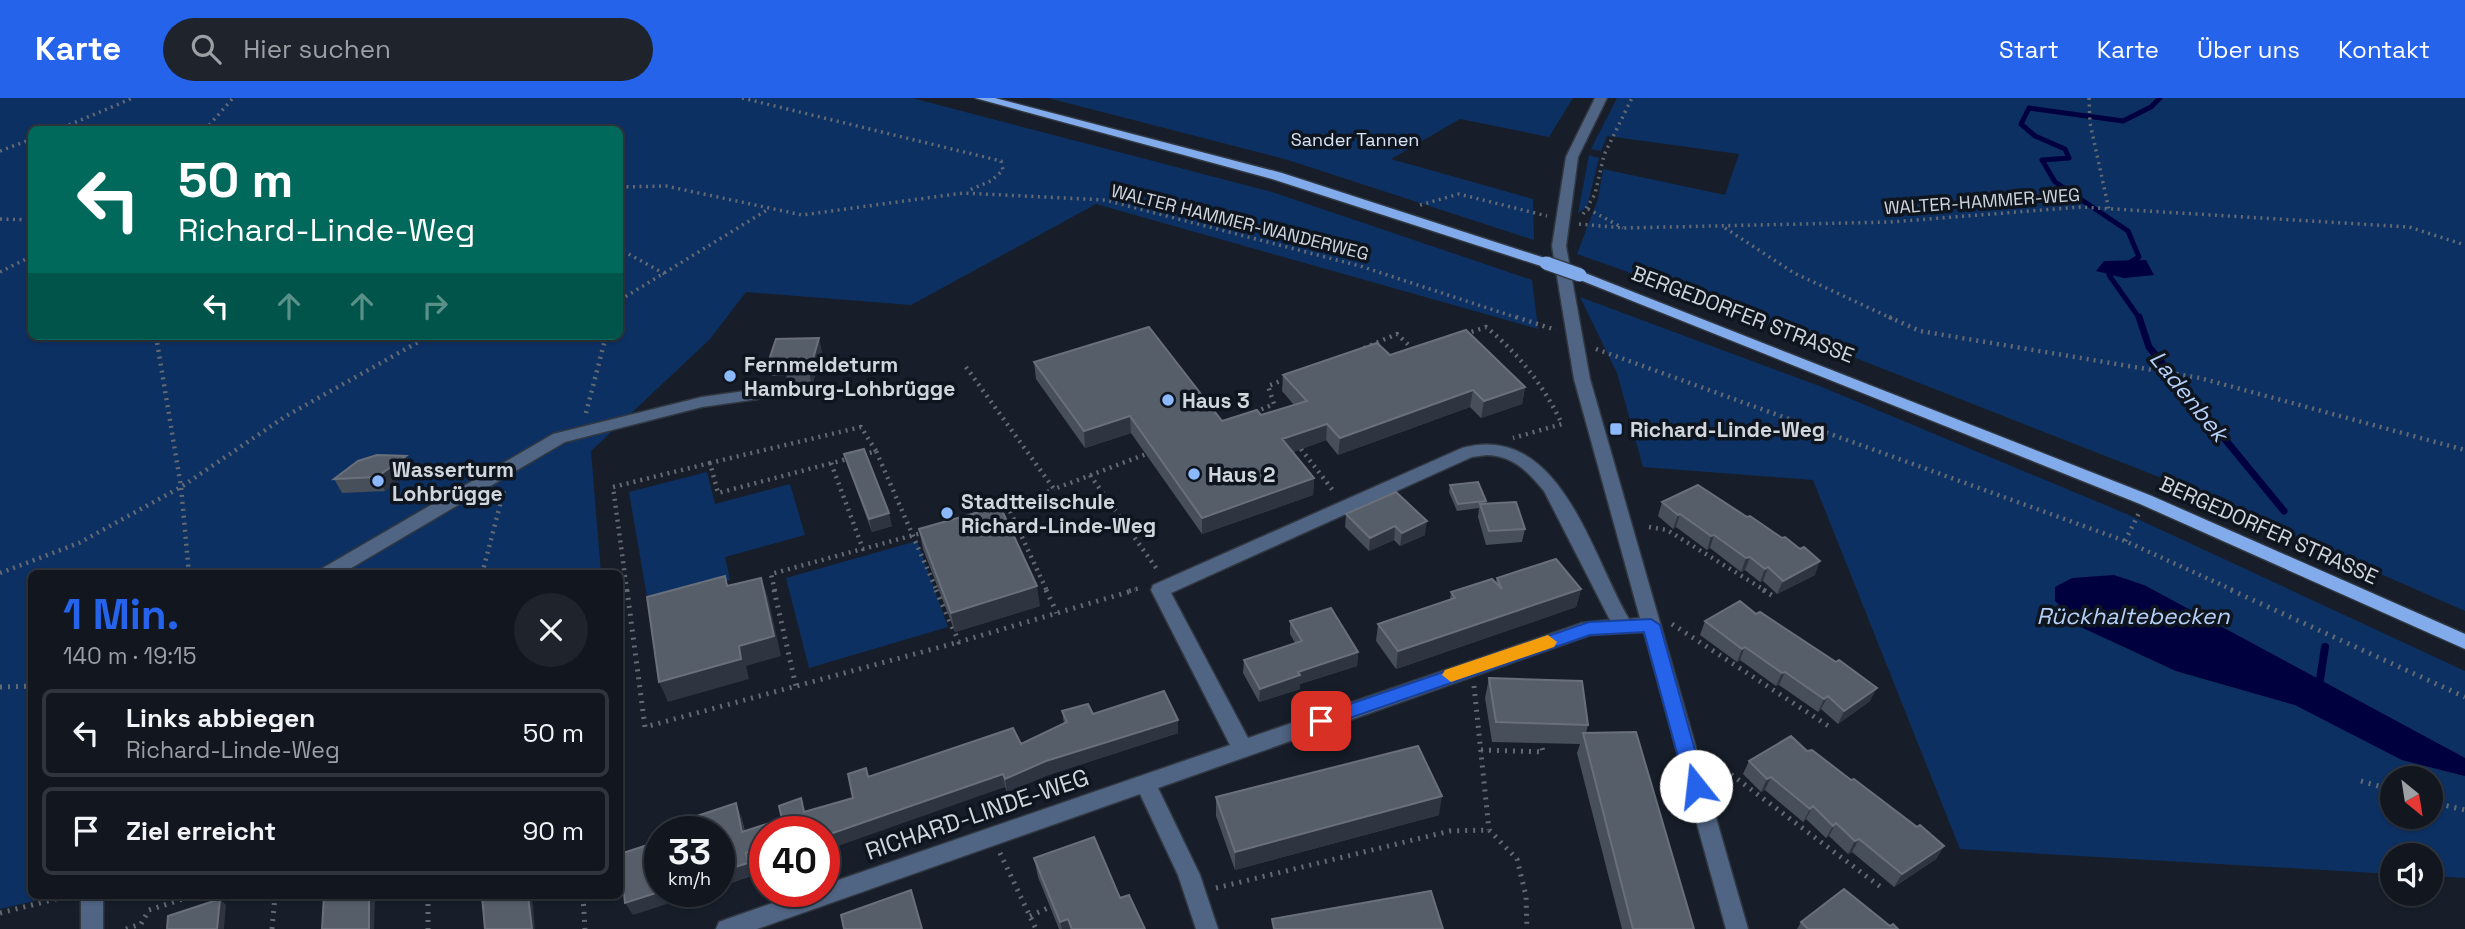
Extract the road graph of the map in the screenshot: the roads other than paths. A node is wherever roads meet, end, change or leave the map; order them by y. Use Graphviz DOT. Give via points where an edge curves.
graph roads {
  1 [pos="981,98"];
  2 [pos="1601,98"];
  3 [pos="752,395"];
  4 [pos="334,570"];
  5 [pos="1648,616"];
  6 [pos="1623,625"];
  7 [pos="2465,642"];
  8 [pos="1243,748"];
  9 [pos="1145,783"];
  10 [pos="92,899"];
  11 [pos="92,929"];
  12 [pos="727,929"];
  13 [pos="1207,929"];
  14 [pos="1737,929"];
  1 -- 7 [label="main road, BERGEDORFER STRASSE, bridge" via="1277,176 1580,275 2146,500"];
  2 -- 5 [label="street" via="1572,157 1568,221 1559,246 1582,379"];
  3 -- 4 [label="street" via="702,402 559,438"];
  5 -- 6 [label="street, RICHARD-LINDE-WEG"];
  5 -- 14 [label="street"];
  6 -- 8 [label="street, RICHARD-LINDE-WEG" via="1589,628"];
  6 -- 8 [label="street" via="1540,474 1520,457 1490,449 1468,452 1160,590"];
  8 -- 9 [label="street, RICHARD-LINDE-WEG"];
  9 -- 12 [label="street, RICHARD-LINDE-WEG"];
  9 -- 13 [label="street"];
  10 -- 11 [label="street"];
}
